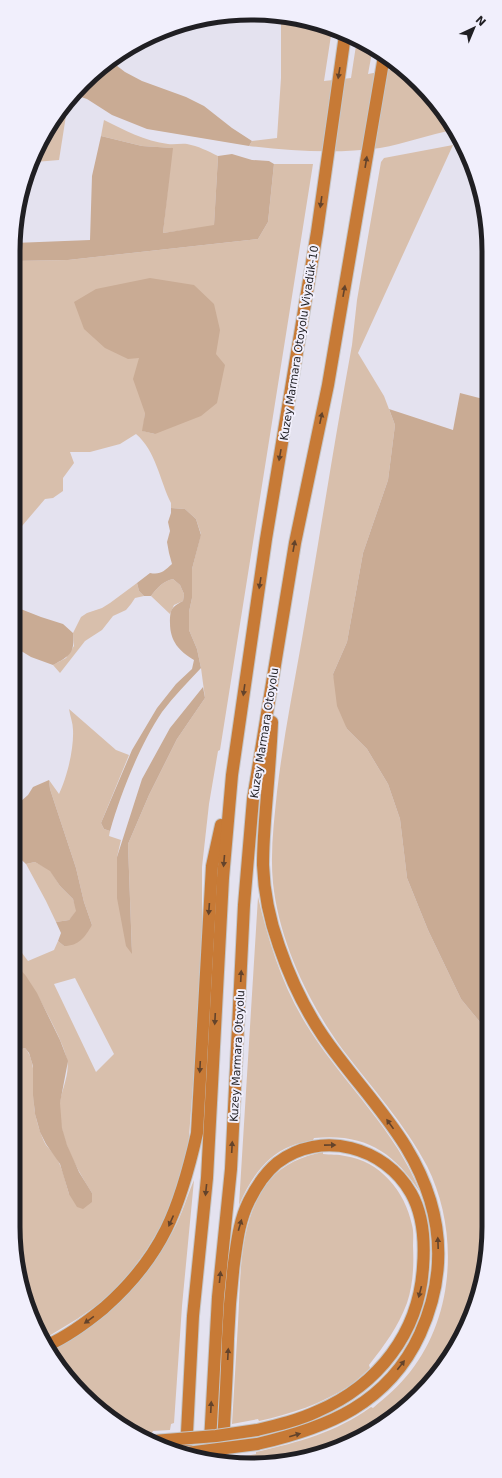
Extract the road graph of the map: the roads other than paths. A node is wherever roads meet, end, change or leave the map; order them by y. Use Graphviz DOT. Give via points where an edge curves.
graph roads {
  1 [pos="344,40"];
  2 [pos="383,62"];
  3 [pos="276,653"];
  4 [pos="232,775"];
  5 [pos="52,1343"];
  6 [pos="223,1435"];
  7 [pos="223,1435"];
  8 [pos="223,1435"];
  9 [pos="223,1435"];
  10 [pos="163,1440"];
  11 [pos="186,1449"];
  12 [pos="197,1452"];
  13 [pos="209,1454"];
  14 [pos="222,1456"];
  1 -- 4 [label="highway, Kuzey Marmara Otoyolu Viyadük-10, one-way" via="317,232 266,539"];
  3 -- 2 [label="highway, one-way" via="295,543 329,378"];
  12 -- 3 [label="highway, one-way, bridge" via="257,1444 306,1431 329,1423 359,1406 383,1386 407,1358 426,1321 437,1281 438,1238 435,1219 419,1170 402,1141 312,1019 294,984 272,925 263,867 263,845"];
  13 -- 3 [label="highway, Kuzey Marmara Otoyolu, one-way" via="218,1297 231,1169 244,905 253,799"];
  4 -- 5 [label="highway, one-way" via="212,866 197,1133 188,1175 165,1235 142,1270 90,1320"];
  4 -- 11 [label="highway, one-way" via="222,886 207,1178 193,1316"];
  14 -- 6 [label="highway, one-way, bridge"];
  7 -- 8 [label="highway, one-way, bridge" via="230,1301 238,1233 249,1201 264,1175 290,1155 321,1145 353,1148 387,1164 412,1194 423,1229 422,1284 417,1306 397,1348 362,1386 336,1403 280,1424"];
  9 -- 10 [label="highway, one-way, bridge"];
}
